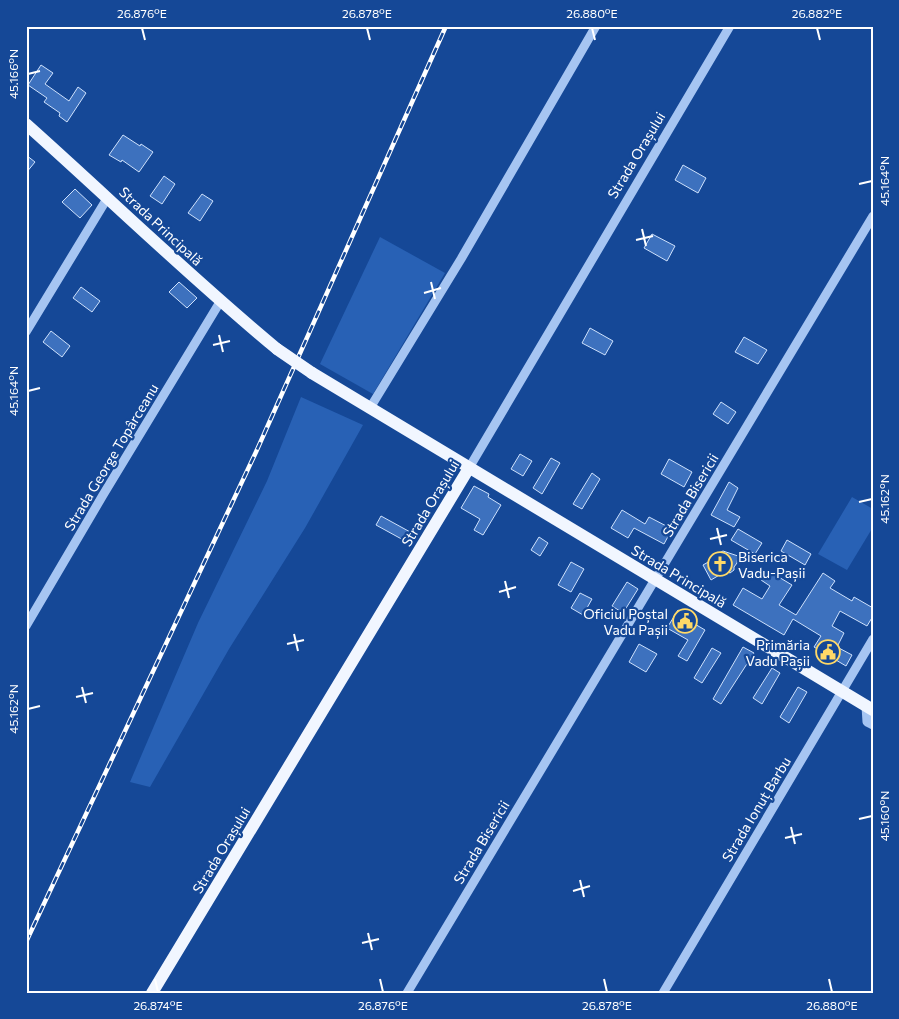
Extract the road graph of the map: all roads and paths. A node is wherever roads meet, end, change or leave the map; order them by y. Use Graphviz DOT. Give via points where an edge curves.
graph roads {
  1 [pos="596,26"];
  2 [pos="730,26"];
  3 [pos="26,124"];
  4 [pos="108,197"];
  5 [pos="873,216"];
  6 [pos="220,302"];
  7 [pos="26,332"];
  8 [pos="370,408"];
  9 [pos="469,468"];
  10 [pos="655,579"];
  11 [pos="26,626"];
  12 [pos="873,639"];
  13 [pos="841,691"];
  14 [pos="869,708"];
  15 [pos="873,725"];
  16 [pos="152,993"];
  17 [pos="407,993"];
  18 [pos="663,993"];
  1 -- 8 [label="street"];
  2 -- 9 [label="street, Strada Orașului"];
  3 -- 4 [label="main road, Strada Principală"];
  4 -- 6 [label="main road, Strada Principală"];
  4 -- 7 [label="street"];
  5 -- 10 [label="street, Strada Bisericii"];
  6 -- 8 [label="main road, Strada Principală, bridge" via="277,349"];
  6 -- 11 [label="street, Strada George Topârceanu"];
  8 -- 9 [label="main road, Strada Principală"];
  9 -- 10 [label="main road, Strada Principală"];
  9 -- 16 [label="main road, Strada Orașului"];
  10 -- 13 [label="main road, Strada Principală"];
  10 -- 17 [label="street, Strada Bisericii"];
  12 -- 13 [label="street, Strada Ionuț Barbu"];
  13 -- 14 [label="main road, Strada Principală"];
  13 -- 18 [label="street, Strada Ionuț Barbu"];
  14 -- 15 [label="street" via="867,722"];
}
